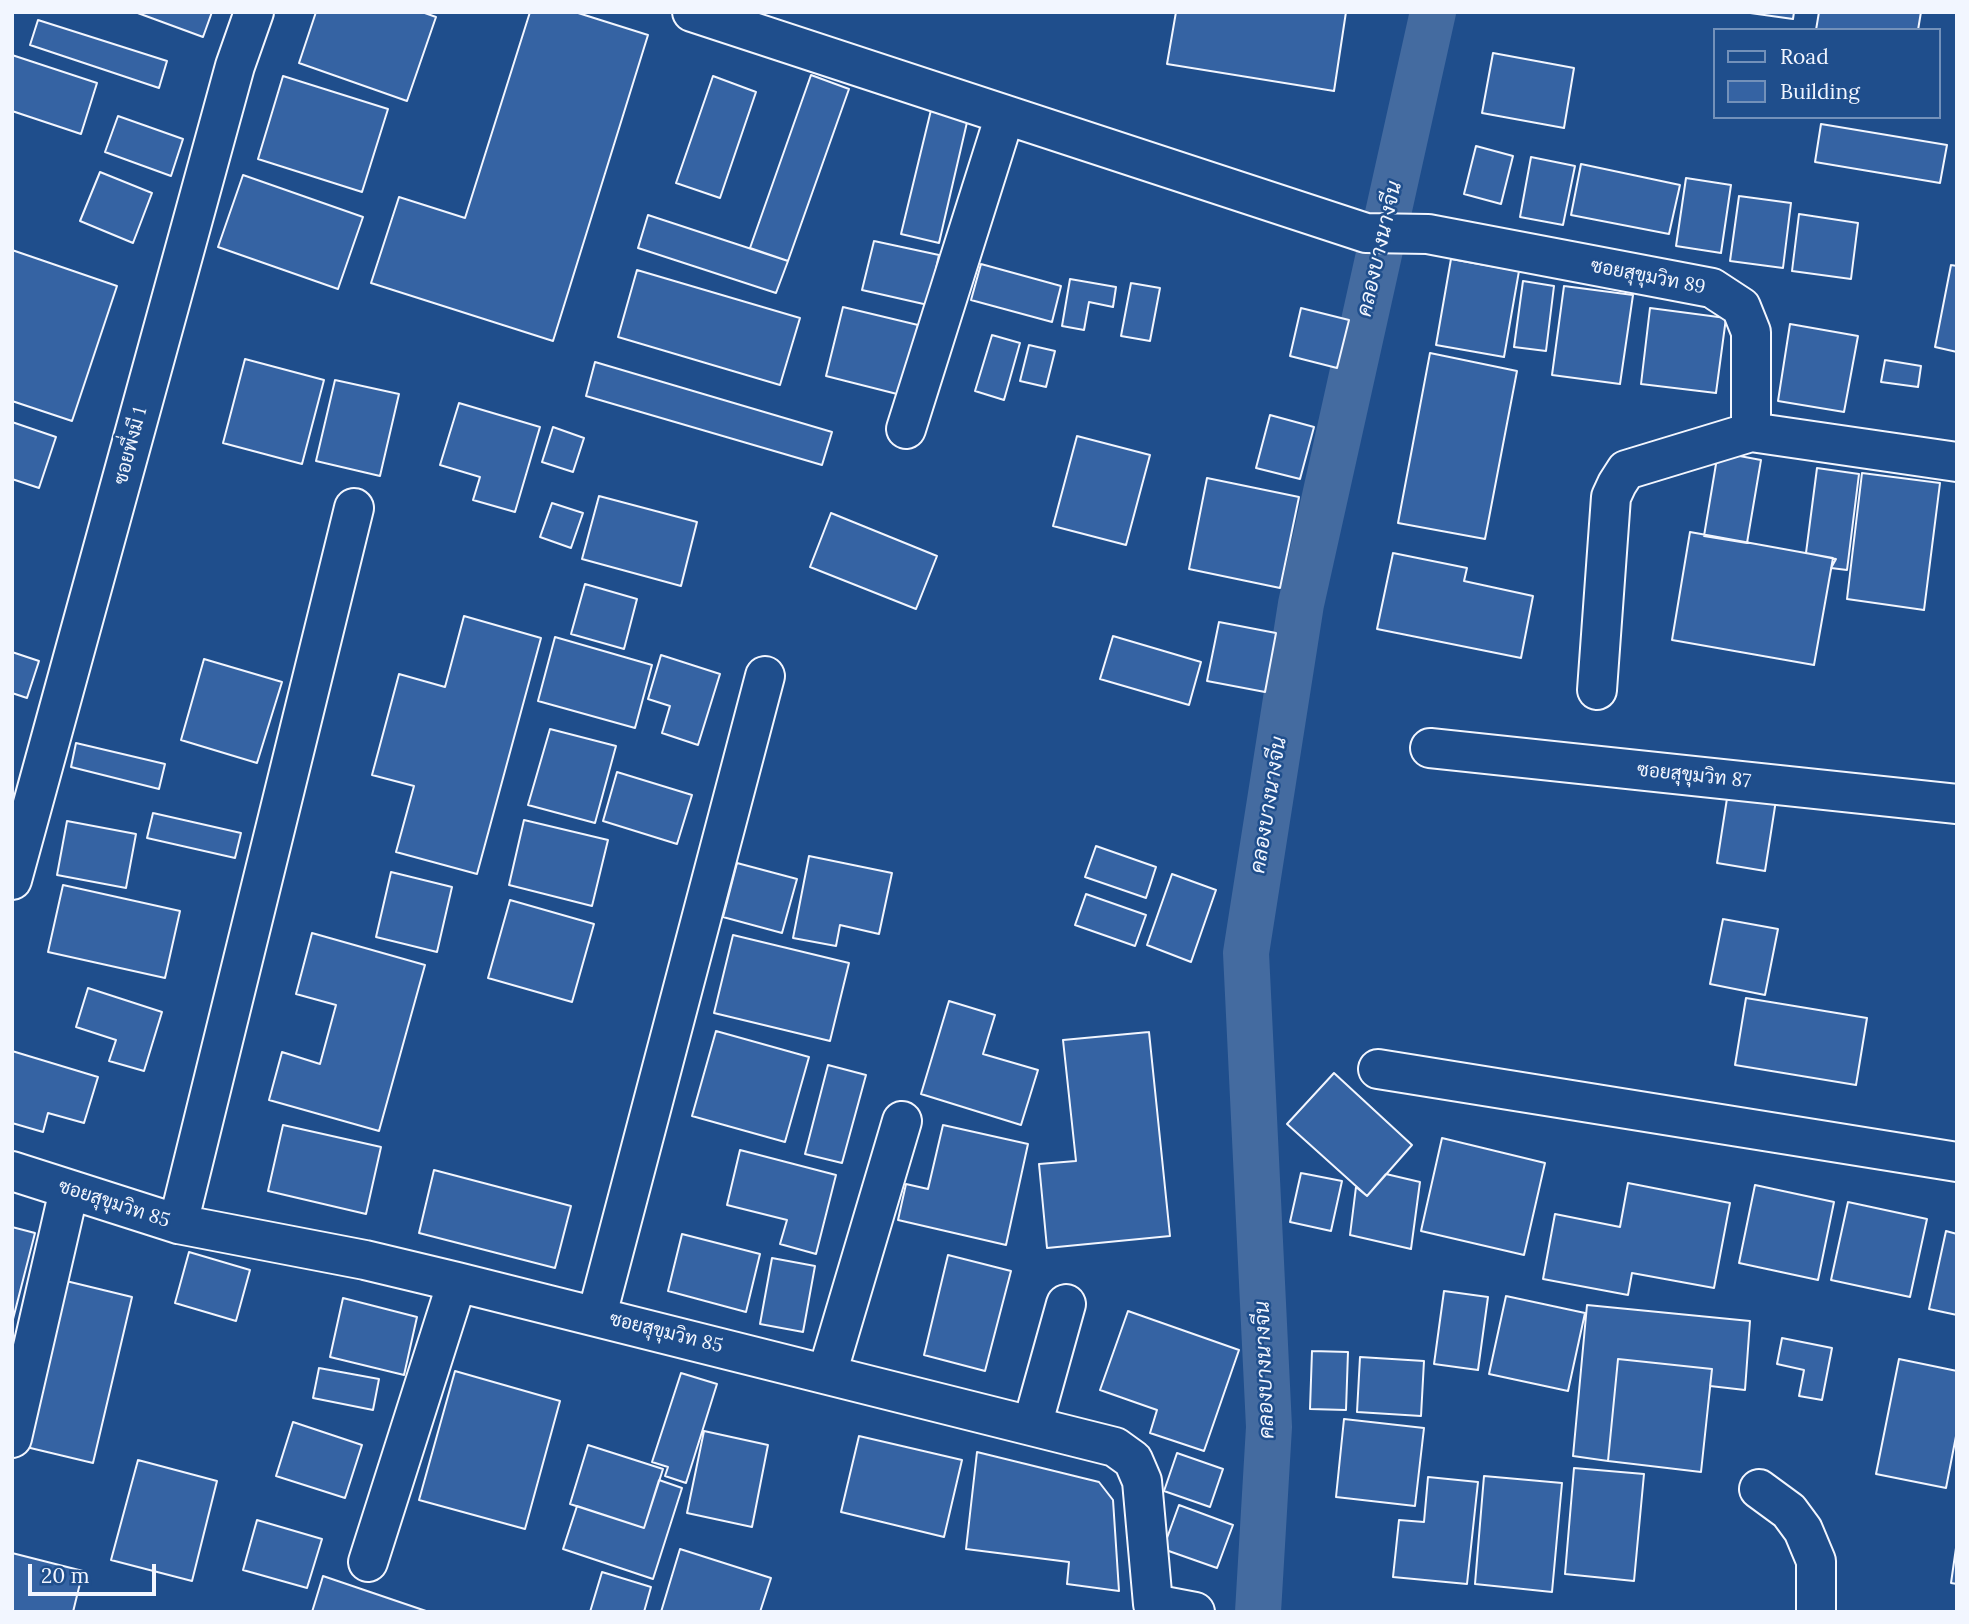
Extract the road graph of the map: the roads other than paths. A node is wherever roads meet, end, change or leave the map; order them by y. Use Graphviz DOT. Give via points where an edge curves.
graph roads {
  1 [pos="254,12"];
  2 [pos="692,12"];
  3 [pos="1005,115"];
  4 [pos="906,429"];
  5 [pos="1751,432"];
  6 [pos="1957,462"];
  7 [pos="354,509"];
  8 [pos="765,676"];
  9 [pos="1597,690"];
  10 [pos="1430,748"];
  11 [pos="1957,804"];
  12 [pos="12,880"];
  13 [pos="1378,1069"];
  14 [pos="902,1121"];
  15 [pos="1957,1162"];
  16 [pos="12,1171"];
  17 [pos="69,1189"];
  18 [pos="178,1224"];
  19 [pos="457,1282"];
  20 [pos="1066,1304"];
  21 [pos="597,1315"];
  22 [pos="827,1374"];
  23 [pos="1032,1426"];
  24 [pos="12,1438"];
  25 [pos="1759,1489"];
  26 [pos="369,1562"];
  27 [pos="1195,1612"];
  28 [pos="1816,1612"];
  1 -- 12 [label="street, ซอยพึ่งมี 1" via="235,66"];
  2 -- 3 [label="street, ซอยสุขุมวิท 89"];
  3 -- 4 [label="street"];
  3 -- 5 [label="street, ซอยสุขุมวิท 89" via="1366,233 1428,234 1712,288 1741,306 1751,332"];
  5 -- 6 [label="street"];
  5 -- 9 [label="street" via="1626,470 1617,484 1611,497"];
  7 -- 18 [label="street"];
  8 -- 21 [label="street"];
  10 -- 11 [label="street, ซอยสุขุมวิท 87"];
  13 -- 15 [label="street"];
  14 -- 22 [label="street"];
  16 -- 17 [label="street, ซอยสุขุมวิท 85"];
  17 -- 18 [label="street, ซอยสุขุมวิท 85"];
  17 -- 24 [label="street"];
  18 -- 19 [label="street, ซอยสุขุมวิท 85"];
  19 -- 21 [label="street, ซอยสุขุมวิท 85"];
  19 -- 26 [label="street"];
  20 -- 23 [label="street"];
  21 -- 22 [label="street, ซอยสุขุมวิท 85"];
  22 -- 23 [label="street, ซอยสุขุมวิท 85"];
  23 -- 27 [label="street, ซอยสุขุมวิท 85" via="1115,1447 1133,1460 1142,1481 1153,1604"];
  25 -- 28 [label="street" via="1789,1511 1803,1530 1816,1560"];
}
